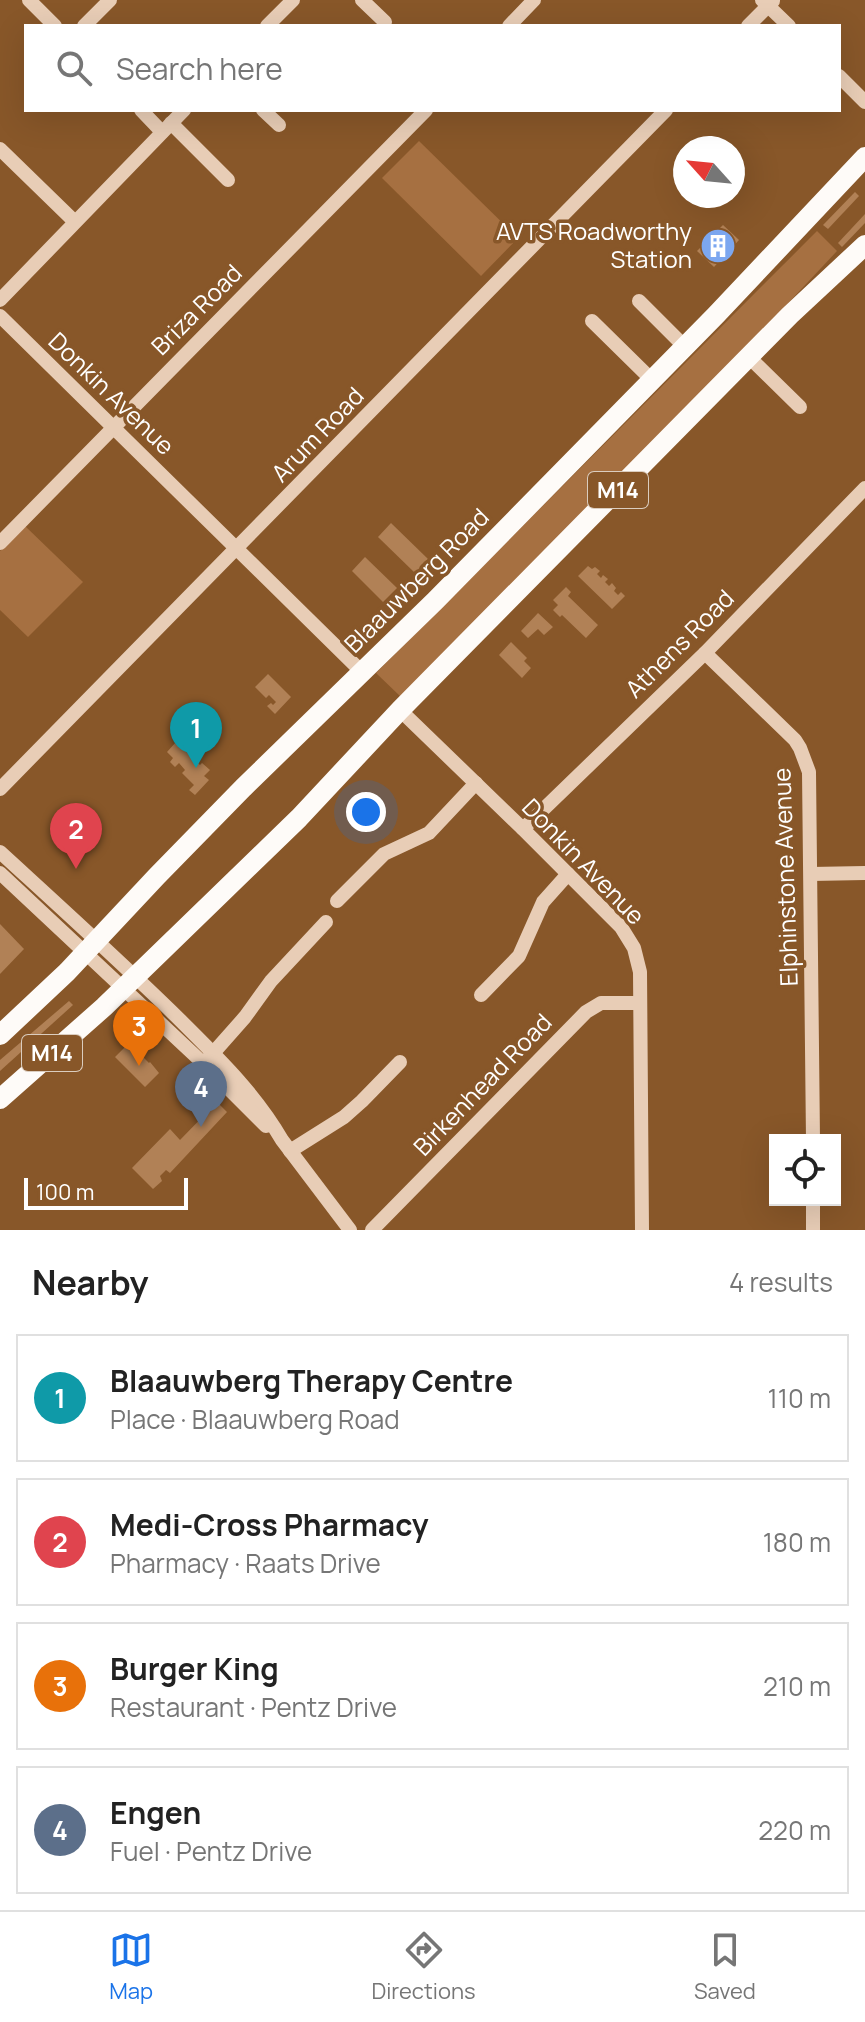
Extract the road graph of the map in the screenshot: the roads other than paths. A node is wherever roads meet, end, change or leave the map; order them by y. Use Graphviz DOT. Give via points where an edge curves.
graph roads {
  1 [pos="29,0"];
  2 [pos="110,0"];
  3 [pos="293,0"];
  4 [pos="362,0"];
  5 [pos="534,0"];
  6 [pos="768,2"];
  7 [pos="385,22"];
  8 [pos="53,24"];
  9 [pos="86,24"];
  10 [pos="274,24"];
  11 [pos="511,24"];
  12 [pos="750,24"];
  13 [pos="787,24"];
  14 [pos="841,78"];
  15 [pos="865,102"];
  16 [pos="144,112"];
  17 [pos="182,112"];
  18 [pos="265,112"];
  19 [pos="424,112"];
  20 [pos="664,112"];
  21 [pos="279,125"];
  22 [pos="166,127"];
  23 [pos="0,149"];
  24 [pos="865,157"];
  25 [pos="228,180"];
  26 [pos="74,221"];
  27 [pos="865,245"];
  28 [pos="0,300"];
  29 [pos="639,301"];
  30 [pos="0,316"];
  31 [pos="592,321"];
  32 [pos="685,347"];
  33 [pos="749,357"];
  34 [pos="652,380"];
  35 [pos="800,407"];
  36 [pos="112,427"];
  37 [pos="865,488"];
  38 [pos="0,543"];
  39 [pos="238,548"];
  40 [pos="705,653"];
  41 [pos="363,673"];
  42 [pos="400,710"];
  43 [pos="476,783"];
  44 [pos="0,789"];
  45 [pos="523,829"];
  46 [pos="0,852"];
  47 [pos="0,873"];
  48 [pos="865,873"];
  49 [pos="568,874"];
  50 [pos="811,874"];
  51 [pos="337,901"];
  52 [pos="326,922"];
  53 [pos="91,948"];
  54 [pos="129,982"];
  55 [pos="481,995"];
  56 [pos="640,1003"];
  57 [pos="0,1035"];
  58 [pos="208,1058"];
  59 [pos="400,1062"];
  60 [pos="0,1099"];
  61 [pos="813,1134"];
  62 [pos="286,1146"];
  63 [pos="813,1206"];
  64 [pos="350,1230"];
  65 [pos="372,1230"];
  66 [pos="642,1230"];
  67 [pos="813,1230"];
  1 -- 8 [label="street"];
  2 -- 9 [label="street"];
  3 -- 10 [label="street"];
  4 -- 7 [label="street"];
  5 -- 11 [label="street"];
  6 -- 12 [label="street"];
  6 -- 13 [label="street"];
  14 -- 15 [label="street"];
  16 -- 22 [label="street"];
  17 -- 22 [label="street"];
  18 -- 21 [label="street"];
  19 -- 36 [label="street, Briza Road"];
  20 -- 39 [label="street, Arum Road"];
  22 -- 25 [label="street"];
  22 -- 26 [label="street"];
  23 -- 26 [label="street"];
  24 -- 32 [label="main road, Blaauwberg Road / M14"];
  26 -- 28 [label="street"];
  27 -- 33 [label="main road, M14"];
  29 -- 32 [label="street"];
  30 -- 36 [label="street, Donkin Avenue"];
  31 -- 34 [label="street"];
  32 -- 34 [label="main road, Blaauwberg Road / M14"];
  33 -- 35 [label="street"];
  33 -- 42 [label="main road, M14"];
  34 -- 41 [label="main road, Blaauwberg Road / M14"];
  36 -- 38 [label="street, Briza Road"];
  36 -- 39 [label="street, Donkin Avenue"];
  37 -- 40 [label="street, Athens Road"];
  39 -- 41 [label="street, Donkin Avenue"];
  39 -- 44 [label="street, Arum Road"];
  40 -- 45 [label="street, Athens Road"];
  40 -- 50 [label="street, Elphinstone Avenue" via="800,748 809,772"];
  41 -- 53 [label="main road, Blaauwberg Road / M14" via="232,799"];
  42 -- 43 [label="street, Donkin Avenue"];
  42 -- 54 [label="main road, M14" via="299,818"];
  43 -- 45 [label="street, Donkin Avenue"];
  43 -- 51 [label="street" via="429,833 384,854"];
  45 -- 49 [label="street, Donkin Avenue"];
  46 -- 53 [label="street"];
  47 -- 53 [label="street"];
  48 -- 50 [label="street"];
  49 -- 55 [label="street" via="543,902 519,956"];
  49 -- 56 [label="street, Donkin Avenue" via="629,939 640,972"];
  50 -- 61 [label="street, Elphinstone Avenue"];
  52 -- 58 [label="street"];
  53 -- 54 [label="street"];
  53 -- 57 [label="main road, Blaauwberg Road / M14"];
  54 -- 58 [label="street"];
  54 -- 60 [label="main road, M14"];
  56 -- 65 [label="street, Birkenhead Road" via="601,1003 586,1012"];
  56 -- 66 [label="street, Donkin Avenue"];
  58 -- 62 [label="street" via="230,1091"];
  59 -- 62 [label="street" via="344,1117"];
  62 -- 64 [label="street"];
  63 -- 67 [label="street"];
}
